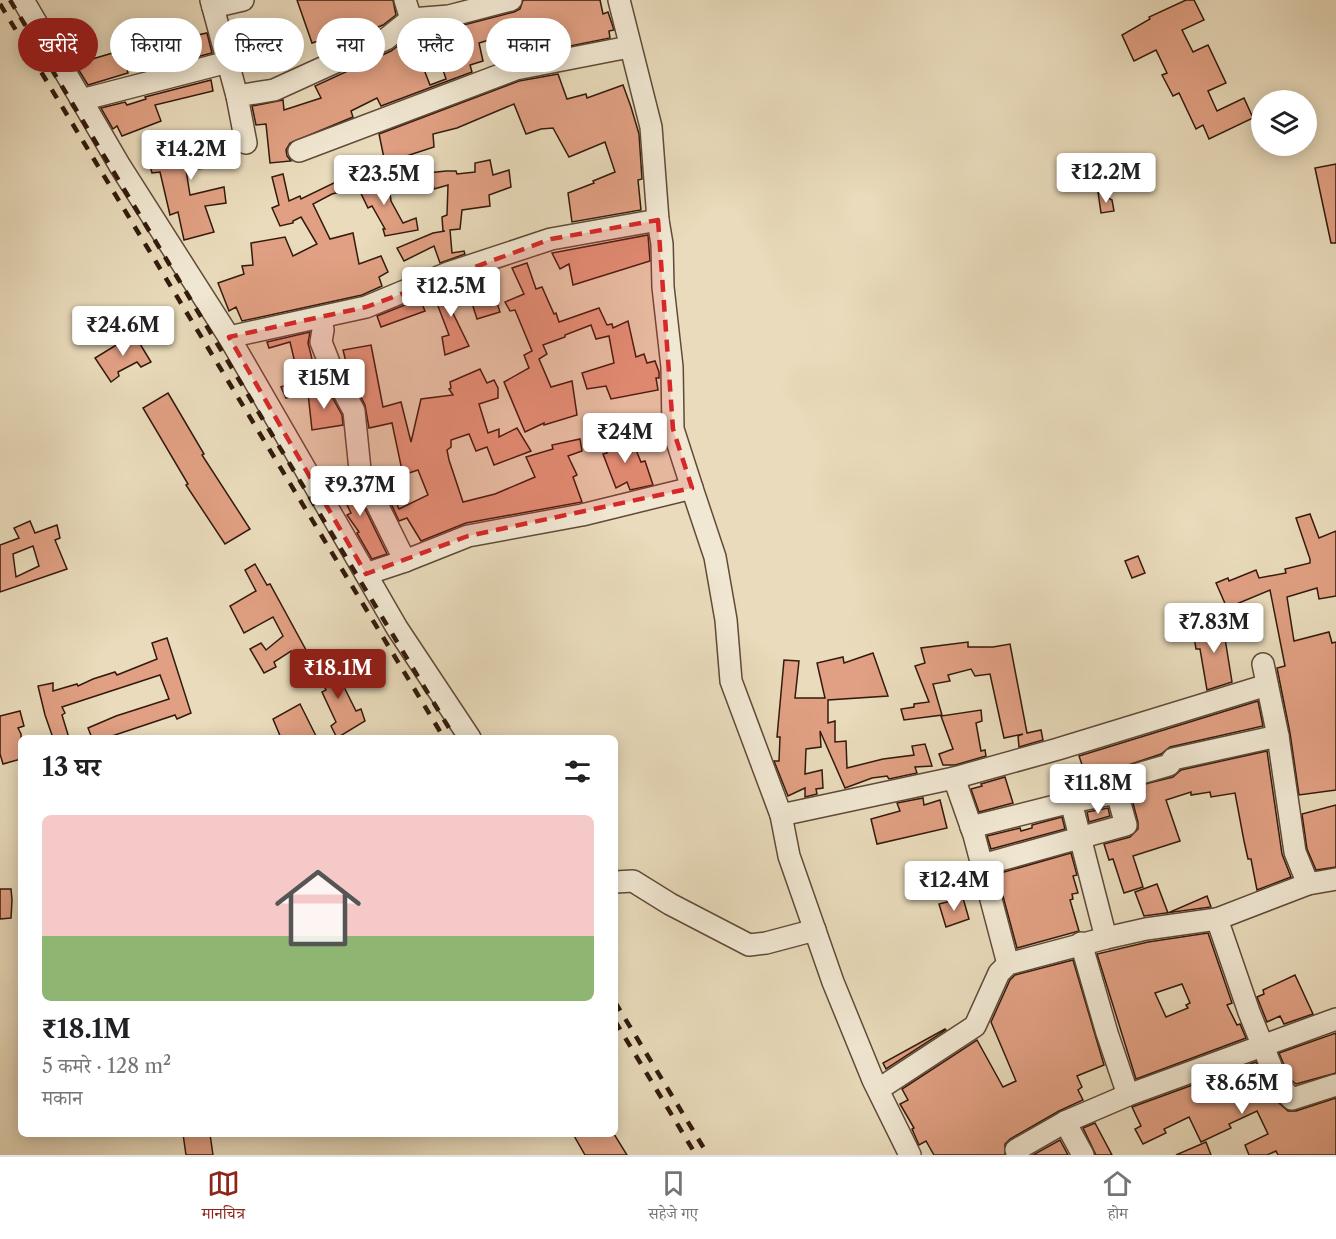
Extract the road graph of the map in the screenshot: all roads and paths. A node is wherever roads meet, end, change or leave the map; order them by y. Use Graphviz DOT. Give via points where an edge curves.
graph roads {
  1 [pos="23,0"];
  2 [pos="243,0"];
  3 [pos="511,0"];
  4 [pos="619,0"];
  5 [pos="212,4"];
  6 [pos="408,10"];
  7 [pos="629,47"];
  8 [pos="214,66"];
  9 [pos="231,72"];
  10 [pos="237,96"];
  11 [pos="81,100"];
  12 [pos="246,143"];
  13 [pos="299,152"];
  14 [pos="658,220"];
  15 [pos="321,318"];
  16 [pos="229,337"];
  17 [pos="692,488"];
  18 [pos="405,561"];
  19 [pos="366,574"];
  20 [pos="1263,664"];
  21 [pos="1268,685"];
  22 [pos="468,735"];
  23 [pos="1278,736"];
  24 [pos="1131,776"];
  25 [pos="954,778"];
  26 [pos="1071,802"];
  27 [pos="781,815"];
  28 [pos="971,827"];
  29 [pos="1080,837"];
  30 [pos="982,865"];
  31 [pos="1336,879"];
  32 [pos="618,882"];
  33 [pos="1308,884"];
  34 [pos="1217,919"];
  35 [pos="815,930"];
  36 [pos="1106,938"];
  37 [pos="1082,943"];
  38 [pos="1008,964"];
  39 [pos="1336,1019"];
  40 [pos="1263,1046"];
  41 [pos="1336,1085"];
  42 [pos="879,1089"];
  43 [pos="1128,1095"];
  44 [pos="1065,1122"];
  45 [pos="1016,1150"];
  46 [pos="910,1155"];
  47 [pos="1083,1155"];
  1 -- 11 [label="street"];
  2 -- 5 [label="street"];
  3 -- 6 [label="street" via="449,16"];
  4 -- 7 [label="street"];
  6 -- 10 [label="street" via="386,39 274,90"];
  7 -- 13 [label="street" via="516,69"];
  7 -- 14 [label="street" via="651,127"];
  8 -- 11 [label="street"];
  9 -- 10 [label="street"];
  10 -- 12 [label="street"];
  11 -- 16 [label="street"];
  14 -- 15 [label="street" via="551,239 448,273 366,307"];
  14 -- 17 [label="street" via="672,368 673,429"];
  15 -- 16 [label="street"];
  15 -- 18 [label="street" via="321,342 354,411 360,470"];
  16 -- 19 [label="street"];
  17 -- 18 [label="street" via="582,515 468,536"];
  17 -- 27 [label="street" via="715,557 731,681"];
  18 -- 19 [label="street"];
  19 -- 22 [label="street"];
  20 -- 21 [label="street"];
  21 -- 23 [label="street"];
  21 -- 25 [label="street"];
  23 -- 24 [label="street" via="1173,759 1169,765"];
  23 -- 33 [label="street" via="1294,852"];
  25 -- 27 [label="street"];
  25 -- 28 [label="street"];
  26 -- 28 [label="street"];
  26 -- 29 [label="street"];
  26 -- 29 [label="street" via="1117,793 1126,825"];
  27 -- 35 [label="street" via="789,856"];
  28 -- 30 [label="street"];
  29 -- 30 [label="street"];
  29 -- 36 [label="street"];
  30 -- 38 [label="street"];
  31 -- 33 [label="street"];
  32 -- 35 [label="street" via="633,881 748,945"];
  33 -- 34 [label="street"];
  34 -- 36 [label="street"];
  34 -- 40 [label="street"];
  35 -- 42 [label="street"];
  36 -- 37 [label="street"];
  37 -- 38 [label="street"];
  37 -- 43 [label="street"];
  38 -- 42 [label="street" via="999,973 975,1026"];
  39 -- 40 [label="street"];
  40 -- 41 [label="street" via="1279,1086 1292,1099"];
  40 -- 43 [label="street"];
  42 -- 46 [label="street"];
  43 -- 44 [label="street"];
  44 -- 45 [label="street"];
  44 -- 47 [label="street"];
}
